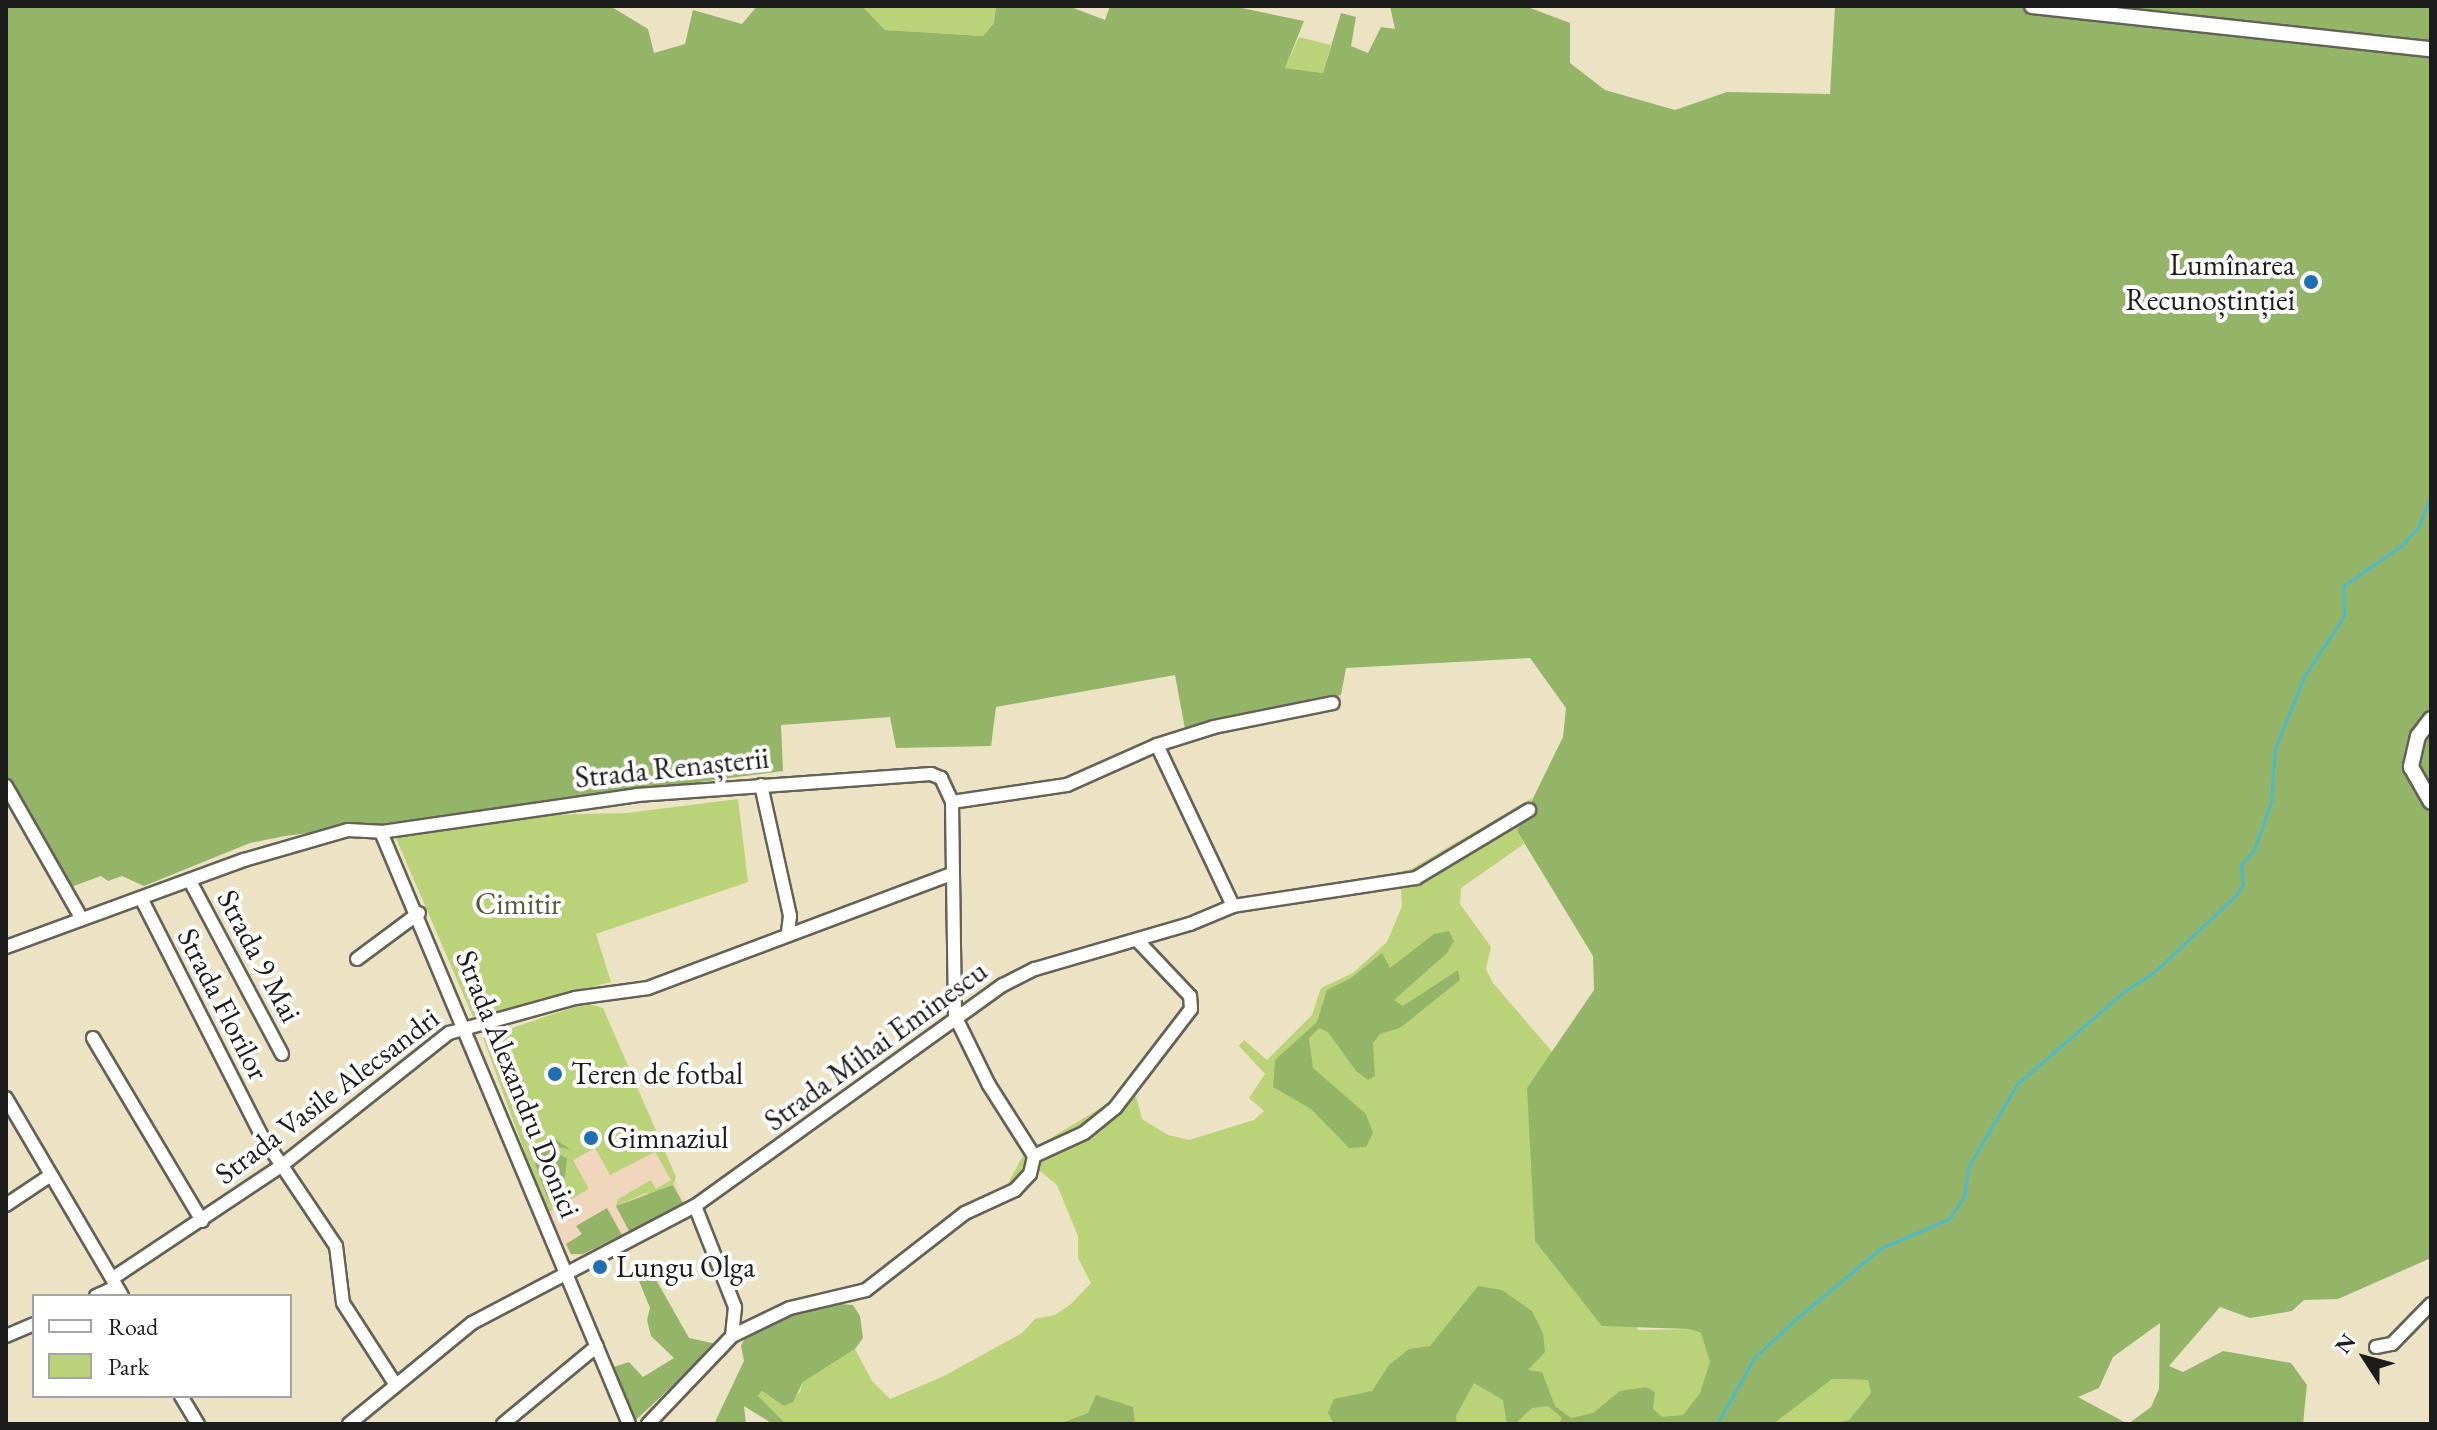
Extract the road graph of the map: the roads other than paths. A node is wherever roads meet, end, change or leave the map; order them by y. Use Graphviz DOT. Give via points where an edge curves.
graph roads {
  1 [pos="2032,6"];
  2 [pos="2431,49"];
  3 [pos="1333,703"];
  4 [pos="2431,719"];
  5 [pos="1157,745"];
  6 [pos="761,785"];
  7 [pos="6,786"];
  8 [pos="952,802"];
  9 [pos="2431,802"];
  10 [pos="1529,810"];
  11 [pos="381,832"];
  12 [pos="952,874"];
  13 [pos="190,881"];
  14 [pos="141,898"];
  15 [pos="1233,906"];
  16 [pos="419,913"];
  17 [pos="82,919"];
  18 [pos="788,933"];
  19 [pos="1138,941"];
  20 [pos="6,946"];
  21 [pos="357,959"];
  22 [pos="957,987"];
  23 [pos="977,1002"];
  24 [pos="955,1016"];
  25 [pos="466,1025"];
  26 [pos="93,1038"];
  27 [pos="282,1054"];
  28 [pos="6,1098"];
  29 [pos="1034,1156"];
  30 [pos="281,1166"];
  31 [pos="51,1175"];
  32 [pos="6,1205"];
  33 [pos="695,1206"];
  34 [pos="202,1221"];
  35 [pos="568,1275"];
  36 [pos="117,1287"];
  37 [pos="2431,1304"];
  38 [pos="32,1325"];
  39 [pos="6,1336"];
  40 [pos="732,1336"];
  41 [pos="597,1346"];
  42 [pos="2376,1347"];
  43 [pos="394,1382"];
  44 [pos="182,1398"];
  45 [pos="198,1424"];
  46 [pos="349,1424"];
  47 [pos="503,1424"];
  48 [pos="629,1424"];
  49 [pos="648,1424"];
  1 -- 2 [label="main road"];
  3 -- 5 [label="street" via="1214,727"];
  4 -- 9 [label="main road" via="2418,736 2411,767"];
  5 -- 8 [label="street" via="1067,785"];
  5 -- 15 [label="street"];
  6 -- 8 [label="street, Strada Renașterii" via="931,774 941,778"];
  6 -- 11 [label="street, Strada Renașterii" via="637,795"];
  6 -- 18 [label="street" via="790,916"];
  7 -- 17 [label="street"];
  8 -- 12 [label="street"];
  10 -- 15 [label="street, Strada Mihai Eminescu" via="1416,878"];
  11 -- 13 [label="street, Strada Renașterii" via="321,835"];
  11 -- 16 [label="street, Strada Alexandru Donici"];
  12 -- 18 [label="street, Strada Vasile Alecsandri"];
  12 -- 22 [label="street"];
  13 -- 14 [label="street, Strada Renașterii"];
  13 -- 27 [label="street, Strada 9 Mai"];
  14 -- 17 [label="street, Strada Renașterii"];
  14 -- 30 [label="street, Strada Florilor" via="217,1053"];
  15 -- 19 [label="street, Strada Mihai Eminescu"];
  16 -- 21 [label="street"];
  16 -- 25 [label="street, Strada Alexandru Donici"];
  17 -- 20 [label="street, Strada Renașterii"];
  18 -- 25 [label="street, Strada Vasile Alecsandri" via="648,988 575,998 487,1025"];
  19 -- 23 [label="street, Strada Mihai Eminescu" via="1035,969"];
  19 -- 29 [label="street" via="1190,996 1189,1014 1115,1108 1084,1133"];
  22 -- 23 [label="street"];
  22 -- 24 [label="street"];
  23 -- 24 [label="street, Strada Mihai Eminescu"];
  24 -- 29 [label="street" via="989,1085"];
  24 -- 33 [label="street, Strada Mihai Eminescu"];
  25 -- 30 [label="street, Strada Vasile Alecsandri" via="371,1091"];
  25 -- 35 [label="street, Strada Alexandru Donici"];
  26 -- 34 [label="street"];
  28 -- 31 [label="street"];
  29 -- 40 [label="street" via="1030,1174 1015,1190 965,1213 866,1290 790,1308"];
  30 -- 34 [label="street, Strada Vasile Alecsandri"];
  30 -- 43 [label="street, Strada Florilor" via="336,1246 343,1303"];
  31 -- 32 [label="street"];
  31 -- 36 [label="street"];
  33 -- 35 [label="street, Strada Mihai Eminescu"];
  33 -- 40 [label="street" via="735,1307"];
  34 -- 36 [label="street, Strada Vasile Alecsandri"];
  35 -- 41 [label="street, Strada Alexandru Donici"];
  35 -- 43 [label="street, Strada Mihai Eminescu" via="472,1323"];
  37 -- 42 [label="street" via="2392,1344"];
  38 -- 39 [label="street"];
  40 -- 49 [label="street"];
  41 -- 47 [label="street"];
  41 -- 48 [label="street, Strada Alexandru Donici"];
  43 -- 46 [label="street, Strada Mihai Eminescu"];
  44 -- 45 [label="street"];
}
